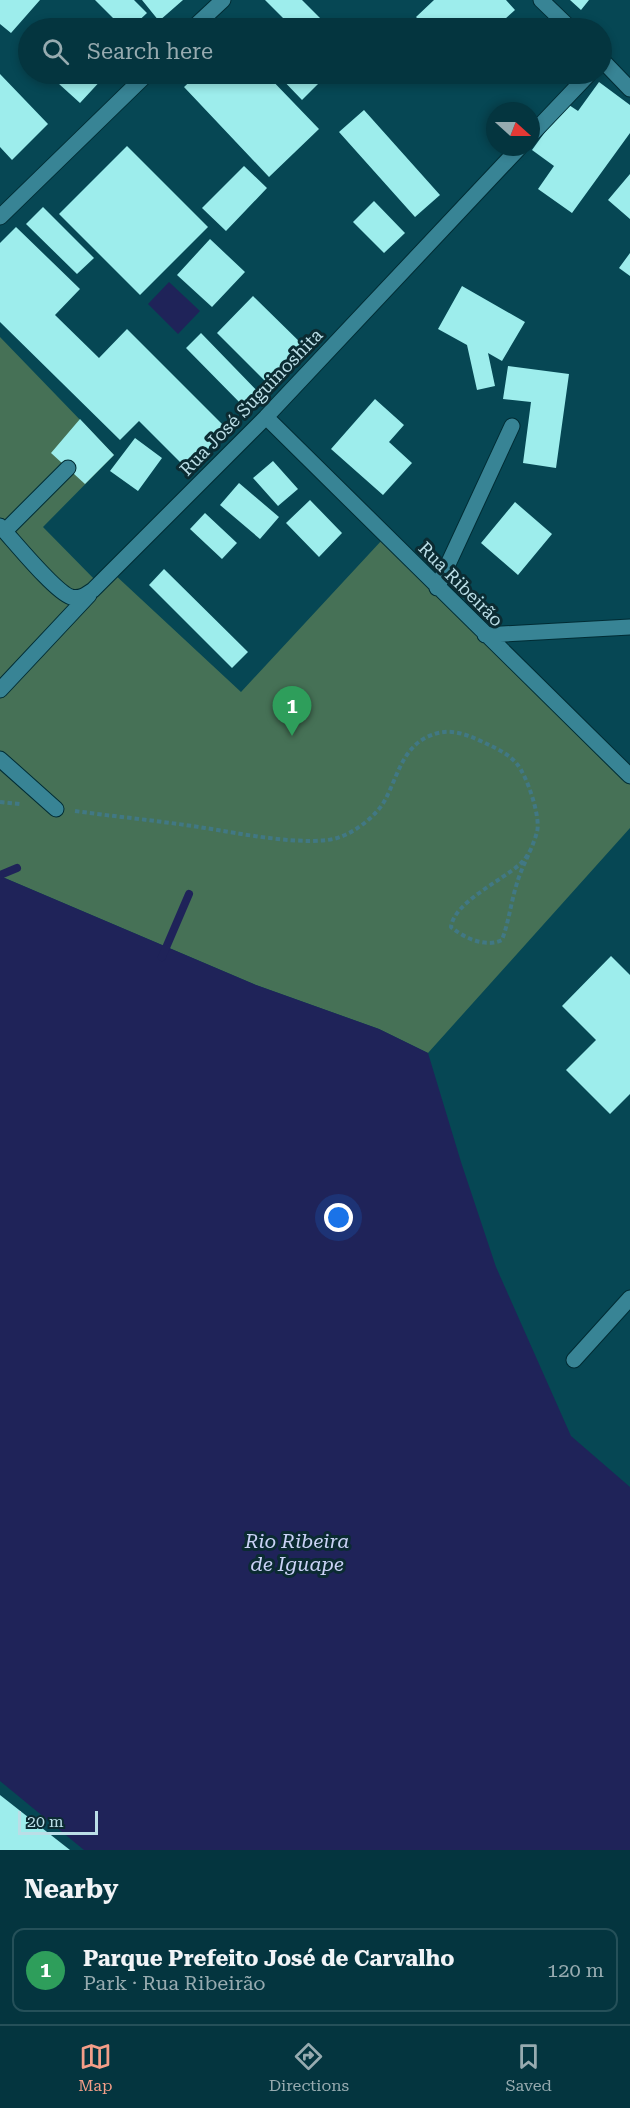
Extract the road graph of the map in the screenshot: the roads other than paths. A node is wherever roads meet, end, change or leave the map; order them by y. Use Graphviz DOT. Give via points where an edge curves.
graph roads {
  1 [pos="223,0"];
  2 [pos="541,0"];
  3 [pos="204,18"];
  4 [pos="560,18"];
  5 [pos="612,70"];
  6 [pos="137,84"];
  7 [pos="579,84"];
  8 [pos="630,89"];
  9 [pos="540,126"];
  10 [pos="512,156"];
  11 [pos="0,217"];
  12 [pos="266,417"];
  13 [pos="512,426"];
  14 [pos="68,468"];
  15 [pos="2,529"];
  16 [pos="437,588"];
  17 [pos="93,590"];
  18 [pos="630,627"];
  19 [pos="485,635"];
  20 [pos="0,690"];
  21 [pos="0,759"];
  22 [pos="630,776"];
  23 [pos="56,809"];
  24 [pos="630,1298"];
  25 [pos="574,1360"];
  1 -- 3 [label="street"];
  2 -- 4 [label="street"];
  5 -- 8 [label="street"];
  6 -- 11 [label="street"];
  7 -- 9 [label="street"];
  10 -- 12 [label="street, Rua José Suguinoshita"];
  12 -- 16 [label="street, Rua Ribeirão"];
  12 -- 17 [label="street, Rua José Suguinoshita"];
  13 -- 16 [label="street"];
  14 -- 15 [label="street"];
  15 -- 17 [label="street" via="61,592 76,598"];
  16 -- 19 [label="street, Rua Ribeirão"];
  17 -- 20 [label="street, Rua José Suguinoshita"];
  18 -- 19 [label="street"];
  19 -- 22 [label="street, Rua Ribeirão"];
  21 -- 23 [label="street"];
  24 -- 25 [label="street"];
}
